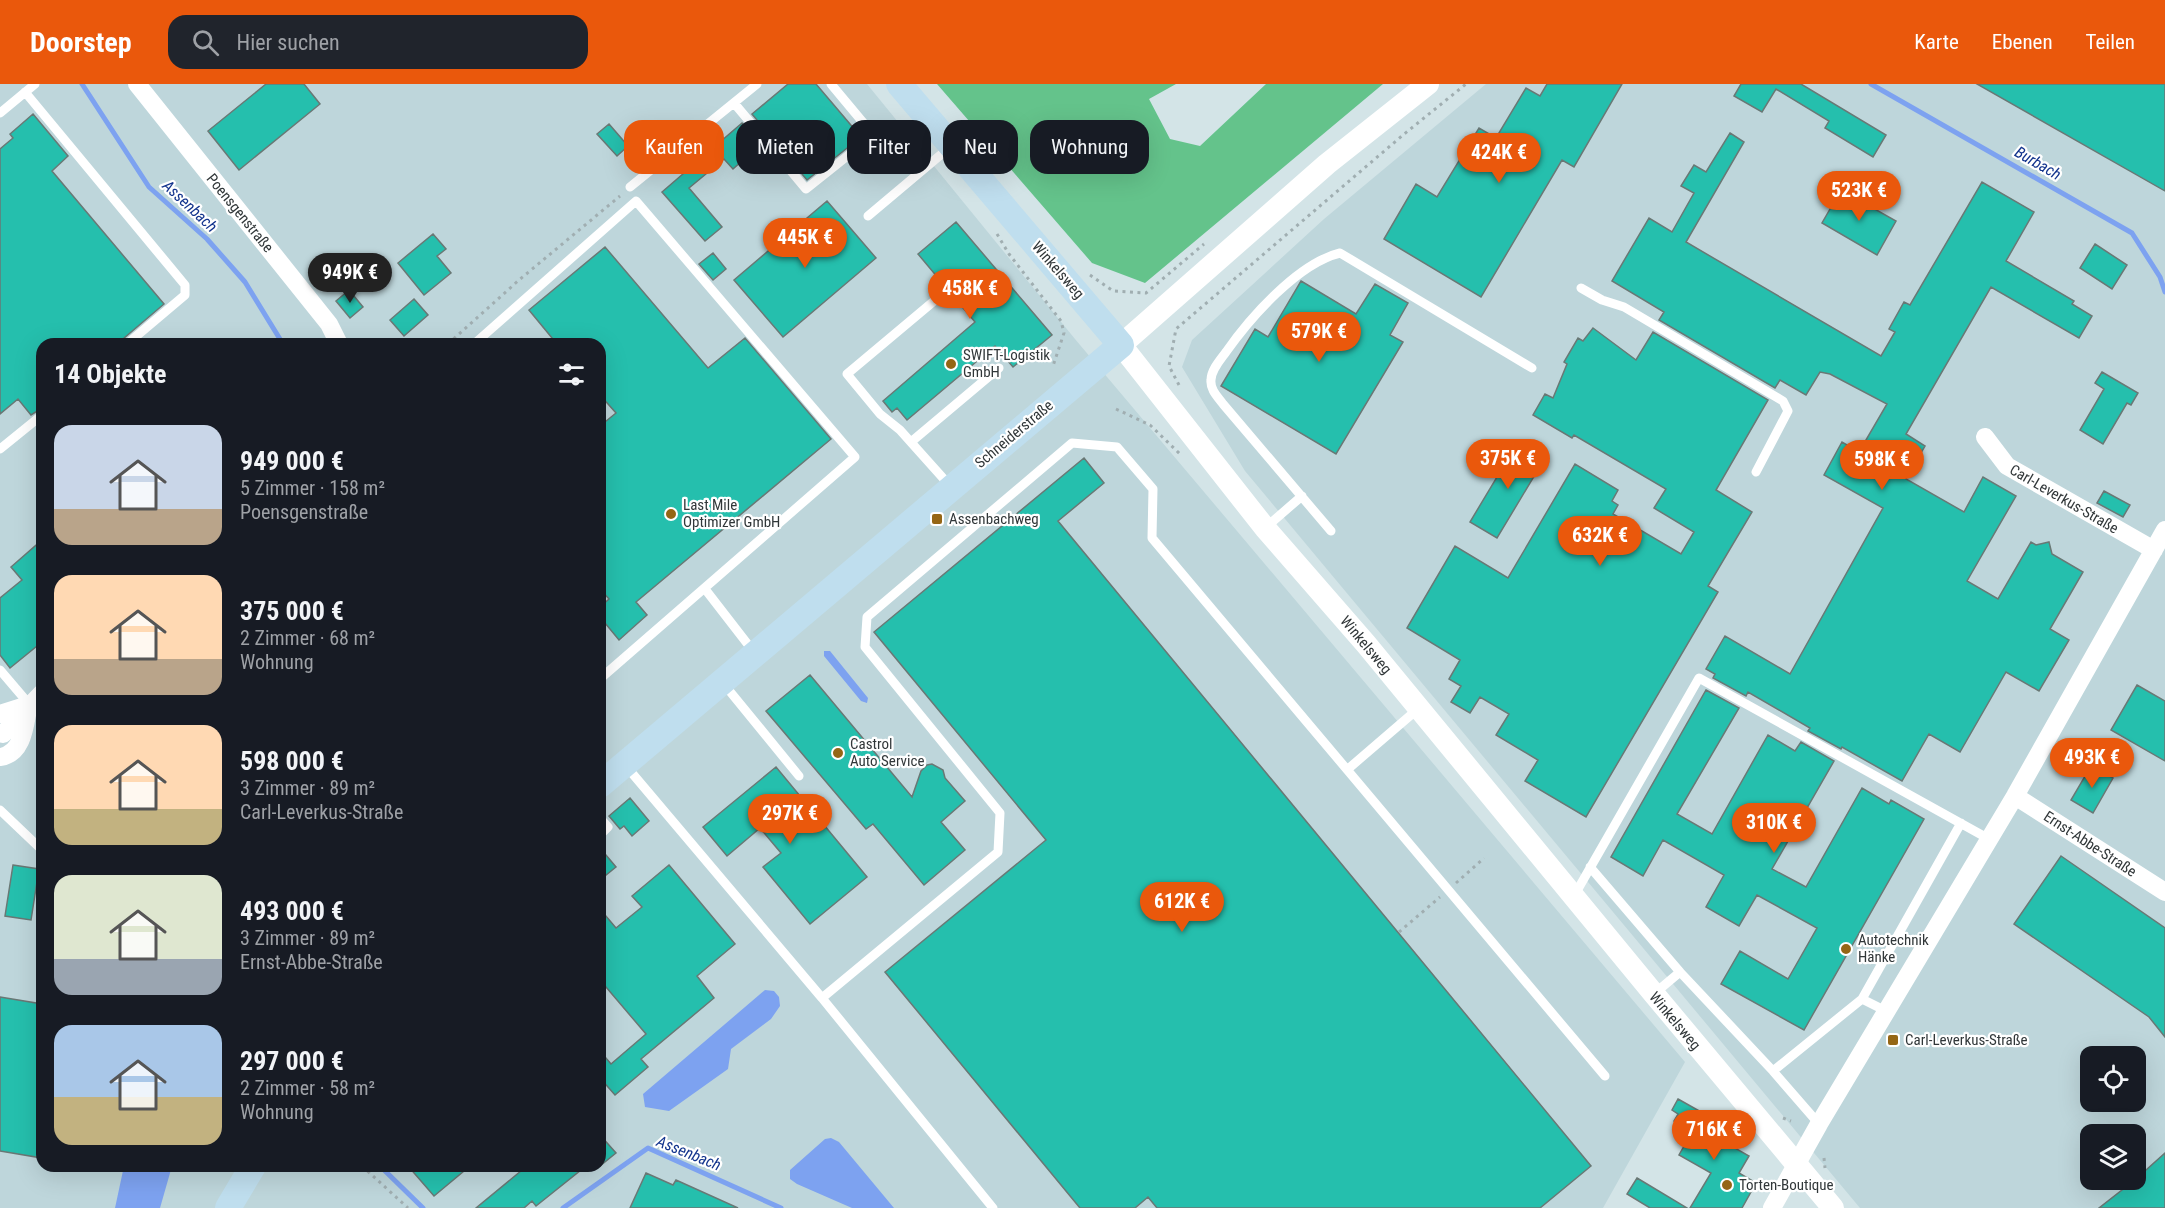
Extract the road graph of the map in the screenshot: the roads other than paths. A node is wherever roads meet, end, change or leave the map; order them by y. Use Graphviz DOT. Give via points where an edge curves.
graph roads {
  1 [pos="35,84"];
  2 [pos="137,84"];
  3 [pos="757,84"];
  4 [pos="831,84"];
  5 [pos="899,84"];
  6 [pos="1428,84"];
  7 [pos="25,92"];
  8 [pos="734,103"];
  9 [pos="0,113"];
  10 [pos="943,138"];
  11 [pos="943,153"];
  12 [pos="973,174"];
  13 [pos="630,187"];
  14 [pos="868,216"];
  15 [pos="1581,288"];
  16 [pos="940,296"];
  17 [pos="134,338"];
  18 [pos="336,338"];
  19 [pos="481,338"];
  20 [pos="1121,345"];
  21 [pos="999,368"];
  22 [pos="1532,368"];
  23 [pos="36,420"];
  24 [pos="1985,436"];
  25 [pos="910,442"];
  26 [pos="0,449"];
  27 [pos="1756,472"];
  28 [pos="951,487"];
  29 [pos="1302,496"];
  30 [pos="1265,528"];
  31 [pos="2165,530"];
  32 [pos="1331,531"];
  33 [pos="2154,550"];
  34 [pos="705,589"];
  35 [pos="755,653"];
  36 [pos="0,670"];
  37 [pos="606,674"];
  38 [pos="721,681"];
  39 [pos="36,698"];
  40 [pos="1419,708"];
  41 [pos="0,714"];
  42 [pos="1,737"];
  43 [pos="0,757"];
  44 [pos="624,764"];
  45 [pos="1348,769"];
  46 [pos="799,776"];
  47 [pos="606,780"];
  48 [pos="2015,796"];
  49 [pos="0,810"];
  50 [pos="1962,824"];
  51 [pos="1989,839"];
  52 [pos="36,844"];
  53 [pos="1590,867"];
  54 [pos="2165,892"];
  55 [pos="1573,897"];
  56 [pos="1680,972"];
  57 [pos="1654,994"];
  58 [pos="822,998"];
  59 [pos="1862,999"];
  60 [pos="1886,1011"];
  61 [pos="1773,1071"];
  62 [pos="1605,1076"];
  63 [pos="1819,1124"];
  64 [pos="1796,1164"];
  65 [pos="249,1172"];
  66 [pos="228,1208"];
  67 [pos="993,1208"];
  68 [pos="1772,1208"];
  69 [pos="1833,1208"];
  1 -- 7 [label="lane"];
  2 -- 18 [label="street, Poensgenstraße" via="329,324"];
  3 -- 8 [label="lane"];
  4 -- 8 [label="lane" via="871,132 870,138 806,189"];
  5 -- 10 [label="main road, Winkelsweg"];
  6 -- 20 [label="street, Schneiderstraße" via="1327,164"];
  7 -- 9 [label="lane"];
  7 -- 17 [label="lane" via="185,285 185,294"];
  8 -- 13 [label="lane"];
  11 -- 14 [label="lane"];
  12 -- 20 [label="main road, Winkelsweg"];
  15 -- 27 [label="lane" via="1624,307 1783,401 1788,411"];
  16 -- 25 [label="lane" via="847,374"];
  19 -- 34 [label="lane" via="636,201 855,457"];
  20 -- 28 [label="main road, Schneiderstraße"];
  20 -- 30 [label="street, Winkelsweg"];
  21 -- 25 [label="lane"];
  22 -- 29 [label="lane" via="1340,253 1321,261 1293,279 1247,323 1211,380 1212,390"];
  23 -- 26 [label="lane"];
  24 -- 33 [label="street, Carl-Leverkus-Straße" via="2007,466"];
  25 -- 28 [label="lane"];
  28 -- 35 [label="main road, Schneiderstraße"];
  29 -- 30 [label="lane"];
  29 -- 32 [label="lane"];
  30 -- 40 [label="street, Winkelsweg"];
  31 -- 33 [label="street"];
  33 -- 48 [label="street"];
  34 -- 35 [label="lane"];
  34 -- 37 [label="lane"];
  35 -- 38 [label="main road, Schneiderstraße"];
  36 -- 39 [label="lane"];
  38 -- 44 [label="main road, Schneiderstraße"];
  38 -- 46 [label="lane"];
  39 -- 41 [label="street"];
  39 -- 42 [label="street"];
  39 -- 43 [label="street" via="18,747"];
  40 -- 45 [label="lane"];
  40 -- 55 [label="street, Winkelsweg"];
  44 -- 47 [label="main road, Schneiderstraße"];
  44 -- 58 [label="lane"];
  45 -- 58 [label="lane" via="1152,538 1153,489 1117,447 1071,443 867,617 865,647 1000,813 998,852"];
  45 -- 62 [label="lane"];
  48 -- 51 [label="street"];
  48 -- 54 [label="street, Ernst-Abbe-Straße"];
  49 -- 52 [label="lane"];
  50 -- 51 [label="lane"];
  50 -- 53 [label="lane" via="1699,678"];
  50 -- 59 [label="lane"];
  51 -- 60 [label="street"];
  53 -- 55 [label="lane"];
  53 -- 56 [label="lane"];
  55 -- 57 [label="street, Winkelsweg"];
  56 -- 57 [label="lane"];
  56 -- 61 [label="lane"];
  57 -- 64 [label="street, Winkelsweg"];
  58 -- 67 [label="lane"];
  59 -- 60 [label="lane"];
  59 -- 61 [label="lane"];
  60 -- 63 [label="street"];
  61 -- 63 [label="lane"];
  63 -- 64 [label="street"];
  64 -- 68 [label="street"];
  64 -- 69 [label="street, Winkelsweg"];
  65 -- 66 [label="main road"];
}
